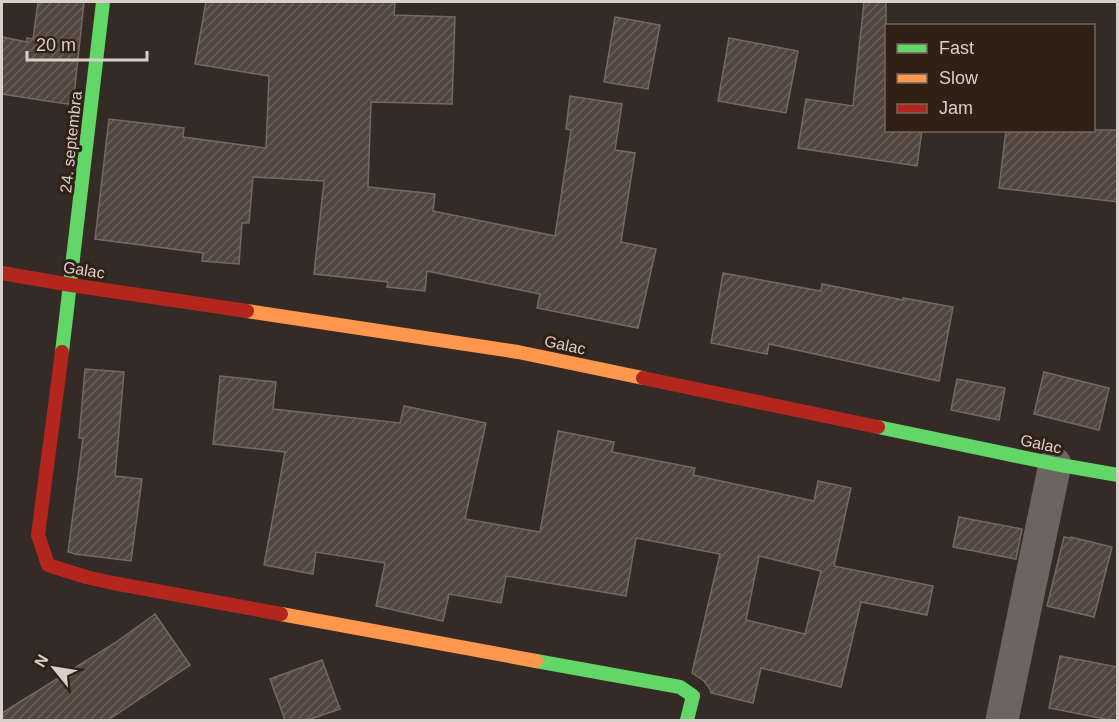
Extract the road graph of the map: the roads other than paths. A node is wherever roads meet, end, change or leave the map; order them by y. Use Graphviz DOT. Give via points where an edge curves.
graph roads {
  1 [pos="103,2"];
  2 [pos="2,273"];
  3 [pos="71,285"];
  4 [pos="1055,464"];
  5 [pos="1118,475"];
  6 [pos="687,720"];
  7 [pos="1002,720"];
  1 -- 3 [label="street, 24. septembra"];
  2 -- 3 [label="street, Galac"];
  3 -- 4 [label="street, Galac" via="518,352"];
  3 -- 6 [label="street, 24. septembra" via="38,535 48,565 86,578 680,687 693,696"];
  4 -- 5 [label="street, Galac"];
  4 -- 7 [label="street"];
}
